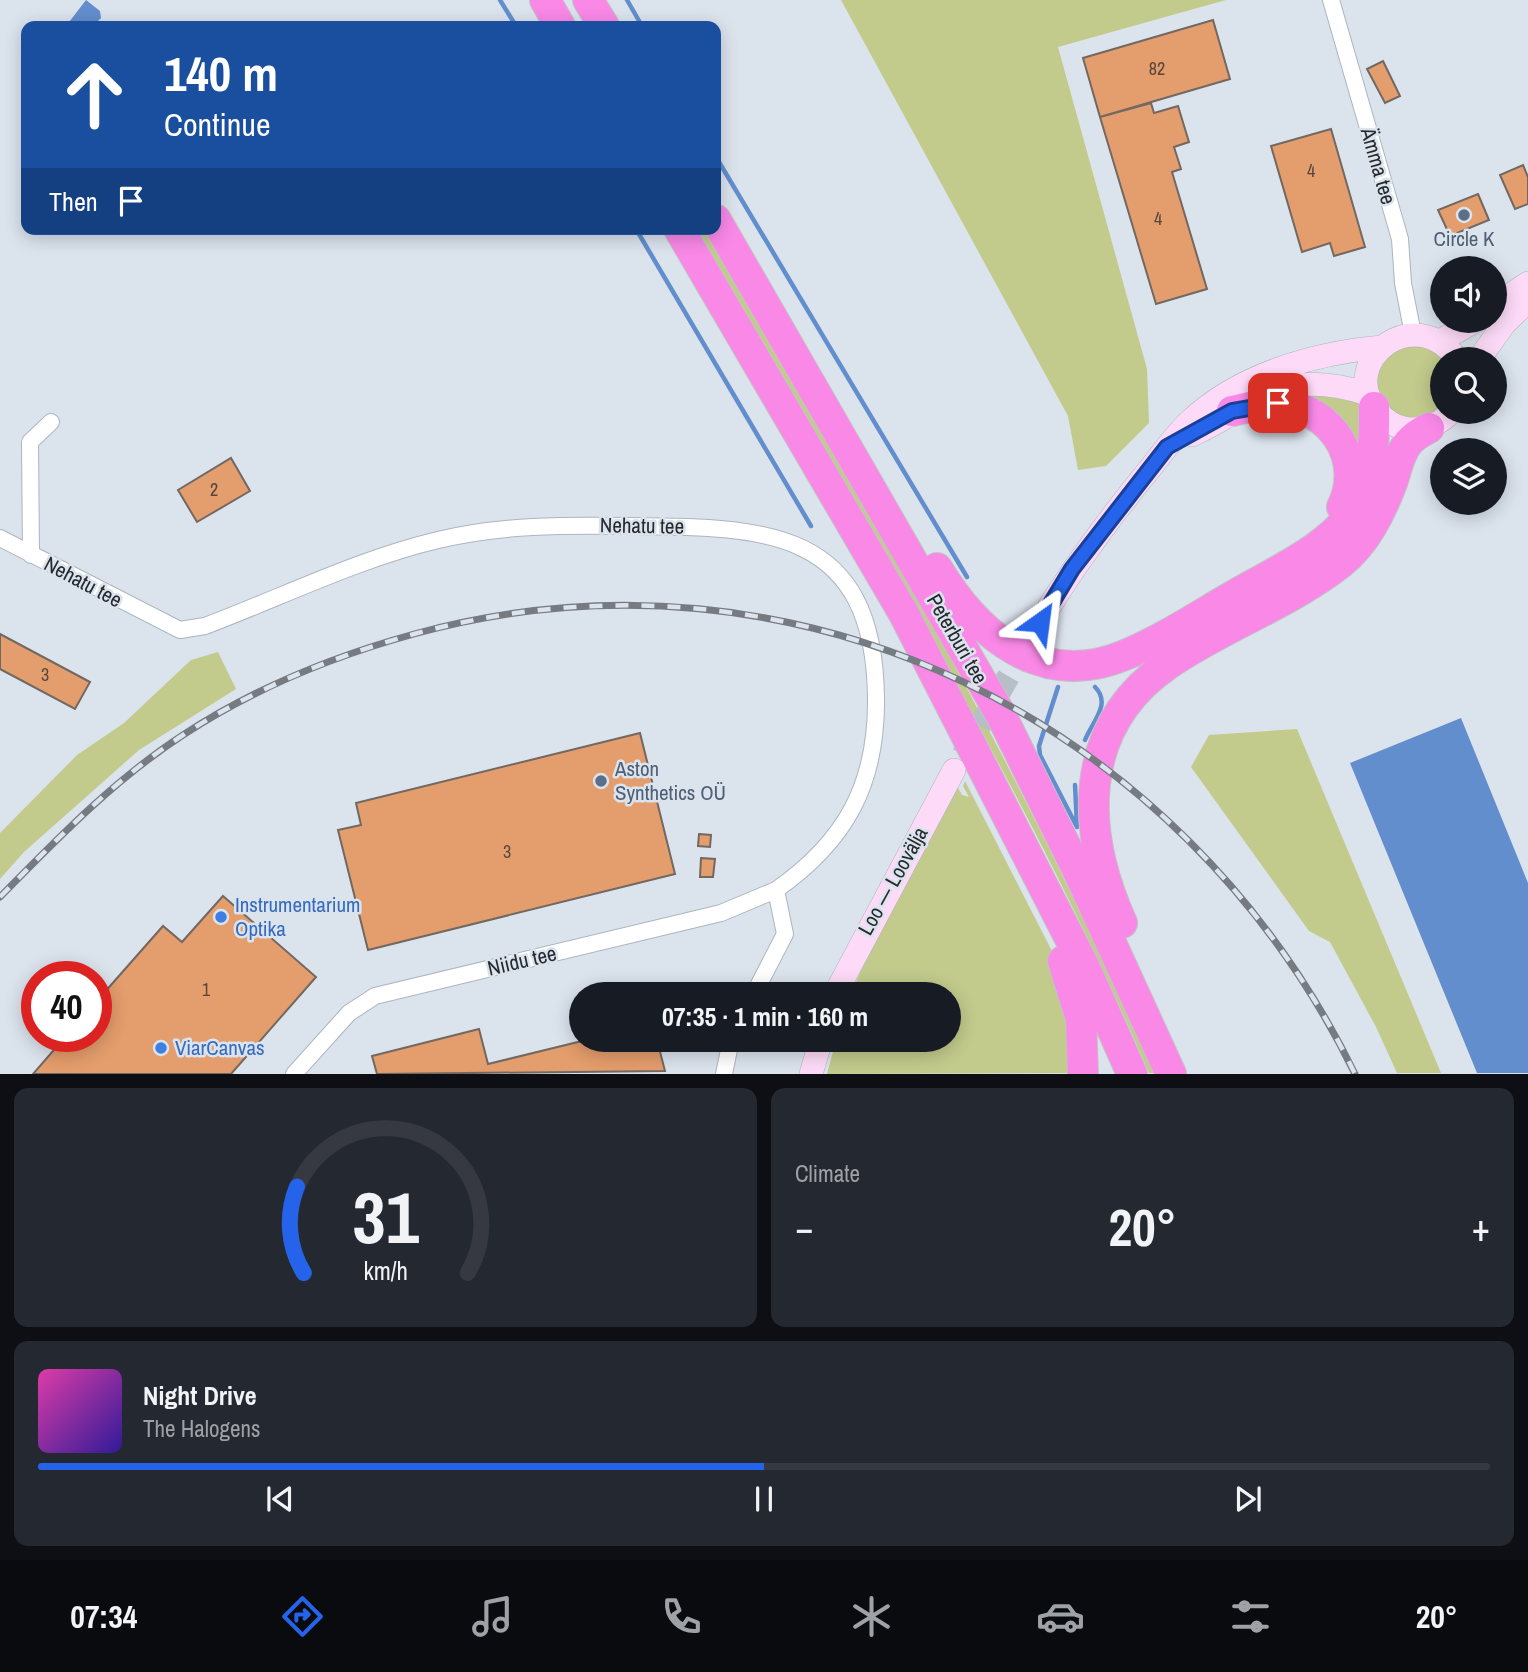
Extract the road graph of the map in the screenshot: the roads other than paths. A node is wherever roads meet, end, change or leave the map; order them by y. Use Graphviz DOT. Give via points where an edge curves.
graph roads {
  1 [pos="545,0"];
  2 [pos="588,0"];
  3 [pos="1331,0"];
  4 [pos="557,21"];
  5 [pos="601,21"];
  6 [pos="721,228"];
  7 [pos="683,235"];
  8 [pos="1528,283"];
  9 [pos="1507,297"];
  10 [pos="1528,301"];
  11 [pos="1454,333"];
  12 [pos="1413,334"];
  13 [pos="1440,341"];
  14 [pos="1382,347"];
  15 [pos="1446,347"];
  16 [pos="1488,347"];
  17 [pos="1371,400"];
  18 [pos="1232,411"];
  19 [pos="51,422"];
  20 [pos="1430,423"];
  21 [pos="1434,424"];
  22 [pos="837,429"];
  23 [pos="1167,447"];
  24 [pos="0,538"];
  25 [pos="1322,542"];
  26 [pos="31,555"];
  27 [pos="1040,622"];
  28 [pos="954,770"];
  29 [pos="1011,818"];
  30 [pos="776,890"];
  31 [pos="760,982"];
  32 [pos="840,982"];
  33 [pos="728,1052"];
  34 [pos="817,1052"];
  35 [pos="294,1073"];
  36 [pos="724,1073"];
  37 [pos="811,1073"];
  38 [pos="1083,1073"];
  39 [pos="1132,1073"];
  40 [pos="1172,1073"];
  1 -- 4 [label="highway"];
  2 -- 5 [label="highway"];
  3 -- 12 [label="street, Ämma tee" via="1400,239"];
  6 -- 22 [label="highway, Peterburi tee"];
  7 -- 29 [label="highway, Peterburi tee" via="904,614"];
  8 -- 9 [label="street"];
  10 -- 16 [label="street"];
  11 -- 13 [label="street"];
  12 -- 13 [label="street"];
  12 -- 14 [label="street"];
  13 -- 15 [label="street"];
  14 -- 17 [label="street" via="1369,369"];
  14 -- 23 [label="street" via="1326,356 1255,379 1190,421"];
  17 -- 18 [label="street" via="1334,384 1304,384 1278,389"];
  17 -- 20 [label="street" via="1385,419 1398,427 1413,430"];
  17 -- 25 [label="highway" via="1374,454 1365,489 1356,507"];
  18 -- 23 [label="street"];
  18 -- 25 [label="highway" via="1278,403 1315,413 1334,429 1346,451 1350,480 1344,503"];
  19 -- 26 [label="street" via="30,442"];
  21 -- 40 [label="highway" via="1409,443 1375,523 1342,562 1167,664 1140,688 1103,745 1095,772 1095,832 1119,916 1173,1036"];
  22 -- 25 [label="highway" via="899,505 952,593 982,628 1015,651 1056,664 1090,665 1123,656"];
  22 -- 40 [label="highway, Peterburi tee" via="1000,715"];
  23 -- 27 [label="street" via="1072,569"];
  24 -- 26 [label="street, Nehatu tee"];
  26 -- 30 [label="street, Nehatu tee" via="180,630 205,626 403,550 474,533 538,525 636,526 751,530 780,538 824,563 864,613 874,655 876,715 868,774 846,822 806,869"];
  28 -- 32 [label="street, Loo — Loovälja"];
  29 -- 38 [label="highway" via="1014,860 1074,989 1081,1019"];
  29 -- 39 [label="highway, Peterburi tee"];
  30 -- 31 [label="street" via="785,934"];
  30 -- 35 [label="street, Niidu tee" via="709,916 374,996 349,1013"];
  33 -- 36 [label="street"];
  34 -- 37 [label="street"];
}
